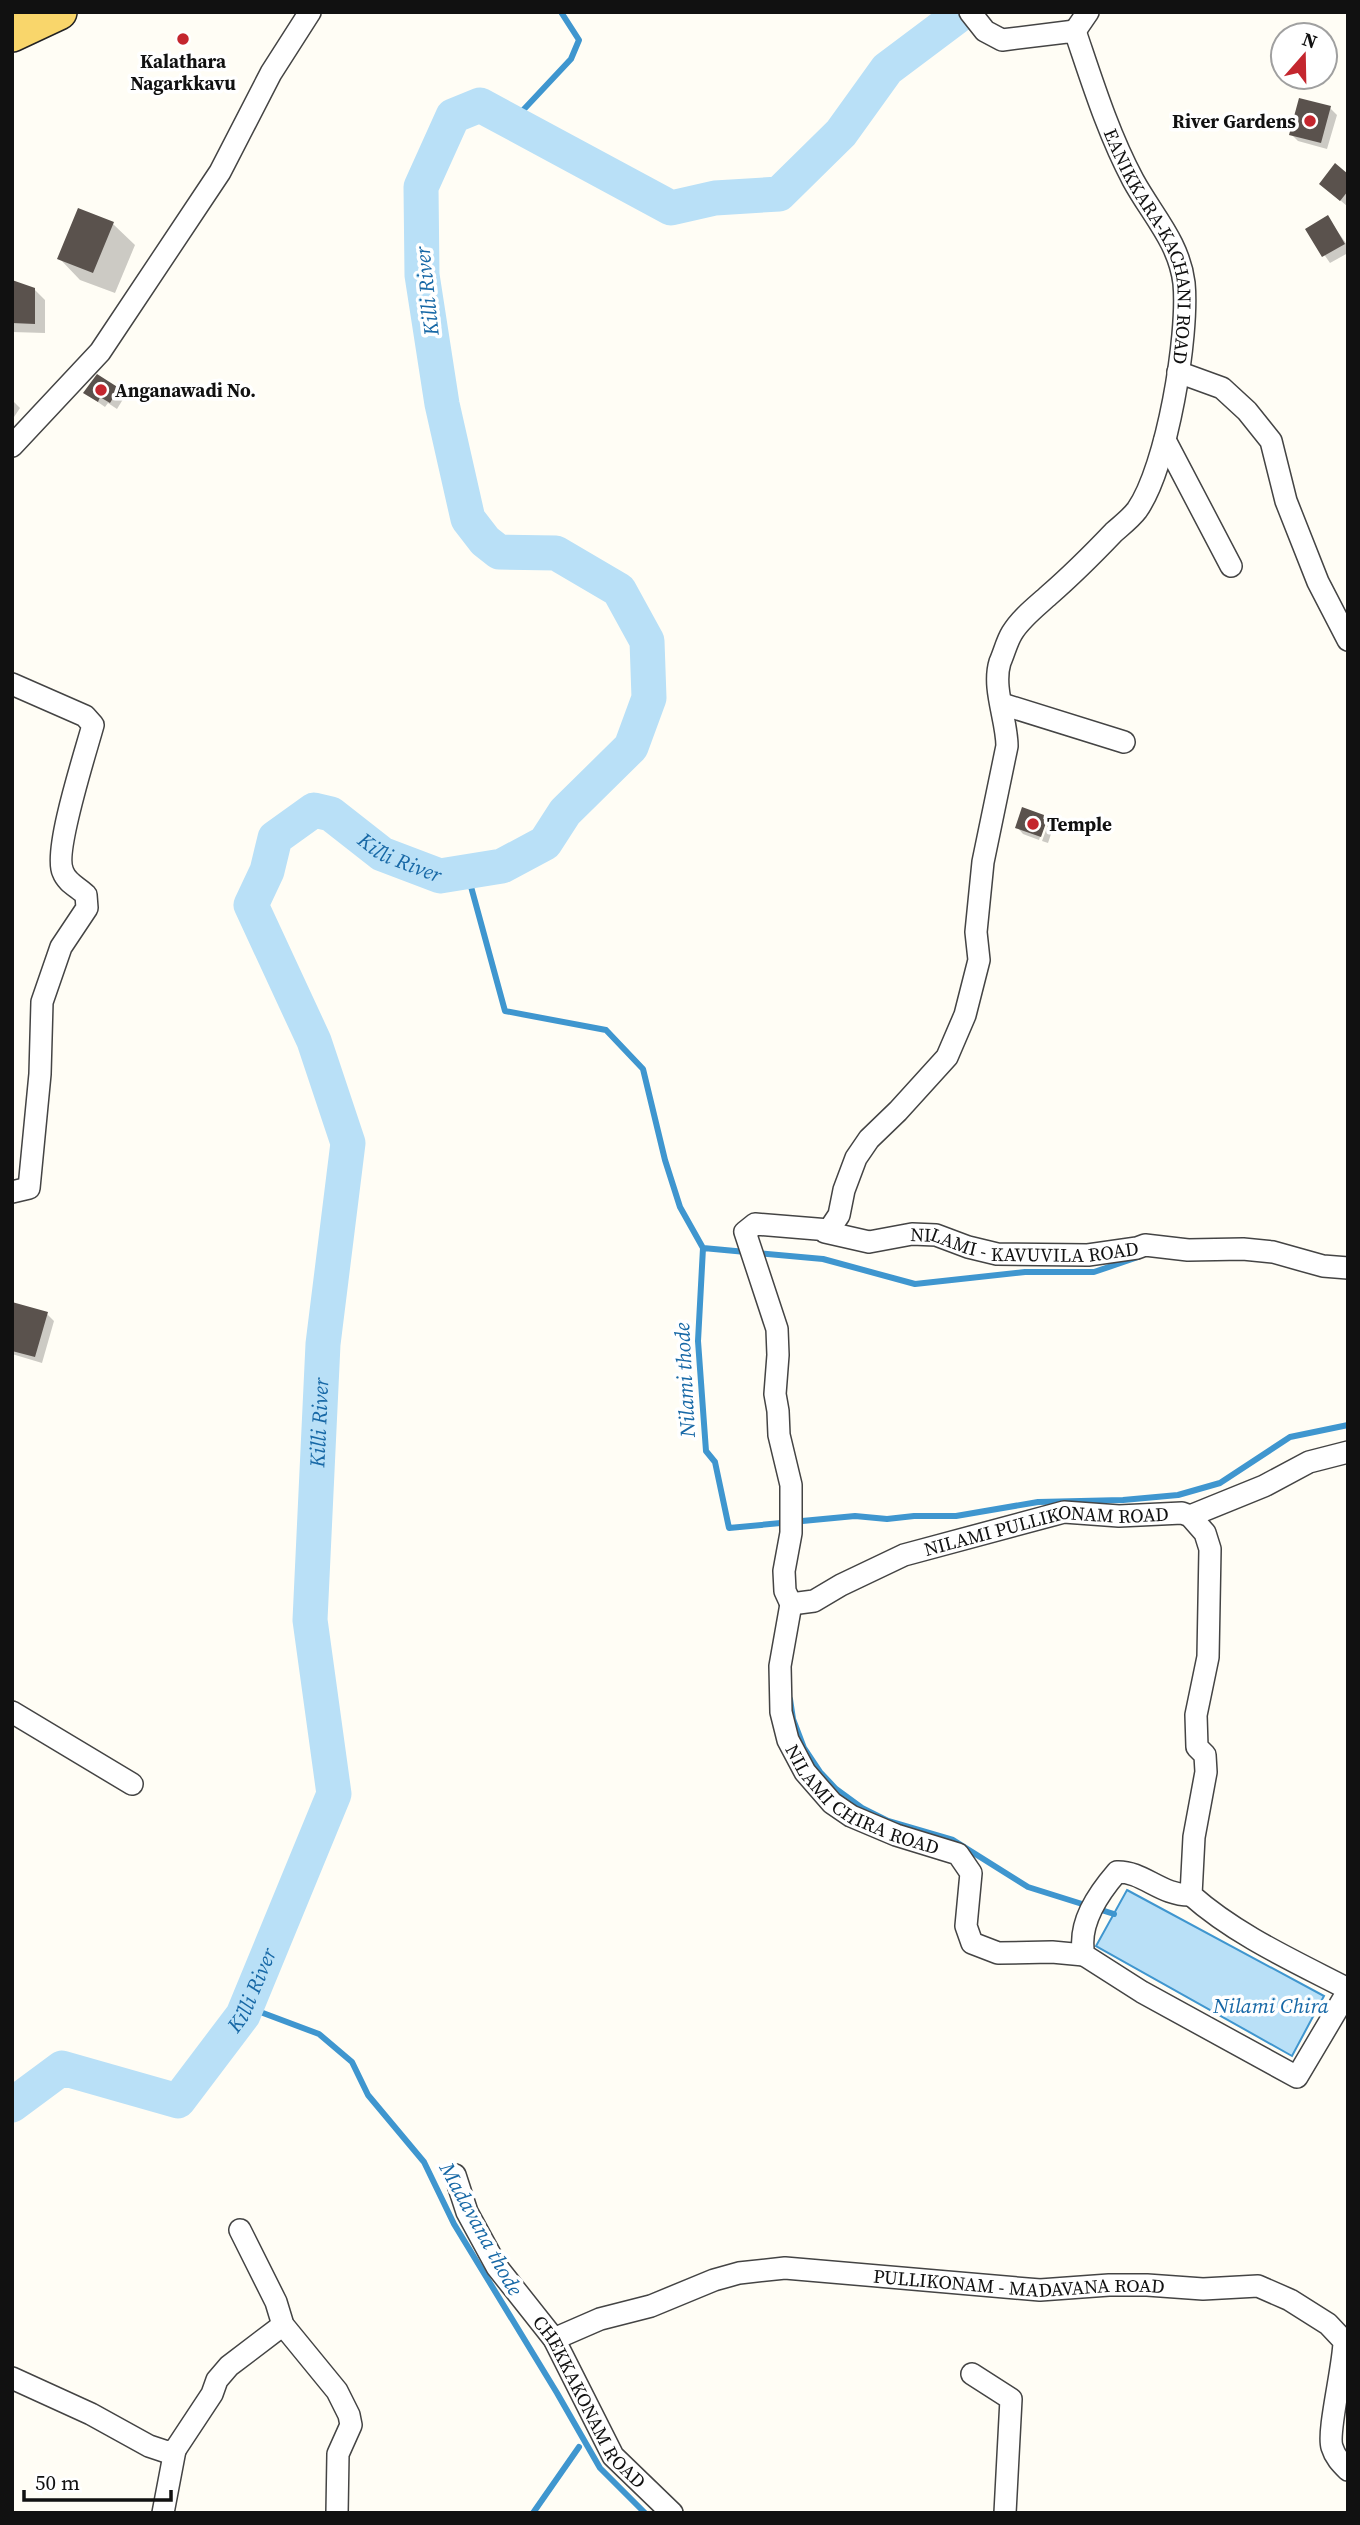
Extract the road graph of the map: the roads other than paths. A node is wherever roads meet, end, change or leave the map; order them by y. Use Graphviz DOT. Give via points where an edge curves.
graph roads {
  1 [pos="59,12"];
  2 [pos="310,12"];
  3 [pos="1088,12"];
  4 [pos="972,15"];
  5 [pos="1075,31"];
  6 [pos="12,34"];
  7 [pos="1178,372"];
  8 [pos="1165,440"];
  9 [pos="12,446"];
  10 [pos="1231,566"];
  11 [pos="1348,640"];
  12 [pos="12,684"];
  13 [pos="1002,704"];
  14 [pos="1124,742"];
  15 [pos="12,1192"];
  16 [pos="825,1232"];
  17 [pos="1348,1268"];
  18 [pos="1348,1452"];
  19 [pos="1191,1516"];
  20 [pos="791,1604"];
  21 [pos="12,1712"];
  22 [pos="132,1784"];
  23 [pos="1191,1895"];
  24 [pos="1084,1955"];
  25 [pos="1348,1990"];
  26 [pos="455,2175"];
  27 [pos="240,2230"];
  28 [pos="283,2325"];
  29 [pos="554,2339"];
  30 [pos="972,2374"];
  31 [pos="12,2378"];
  32 [pos="175,2450"];
  33 [pos="1348,2470"];
  34 [pos="163,2513"];
  35 [pos="337,2513"];
  36 [pos="672,2513"];
  37 [pos="1005,2513"];
  1 -- 6 [label="main road"];
  2 -- 9 [label="street" via="271,73 220,172 100,352"];
  3 -- 5 [label="street"];
  4 -- 5 [label="street" via="985,31 1002,40"];
  5 -- 7 [label="street, EANIKKARA-KACHANI ROAD" via="1133,180 1174,244 1184,283"];
  7 -- 8 [label="street"];
  7 -- 11 [label="street, EANIKKARA-KACHANI ROAD" via="1222,388 1271,441 1286,501 1318,582"];
  8 -- 10 [label="street"];
  8 -- 13 [label="street" via="1137,510 1012,633 999,666"];
  12 -- 15 [label="street" via="85,716 93,725 69,810 61,860 67,879 86,895 87,908 61,947 42,1002 29,1188"];
  13 -- 14 [label="street"];
  13 -- 16 [label="street" via="1007,746 983,862 976,932 979,960 965,1015 947,1057 856,1158 839,1215"];
  16 -- 17 [label="street, NILAMI - KAVUVILA ROAD" via="869,1242 936,1235 997,1254 1088,1255 1145,1245 1263,1251"];
  16 -- 20 [label="street" via="754,1224 745,1232 777,1329 775,1394 791,1485 784,1571"];
  18 -- 19 [label="street" via="1309,1462"];
  19 -- 20 [label="street, NILAMI PULLIKONAM ROAD" via="1064,1512 904,1555 814,1601"];
  19 -- 23 [label="street, NILAMI PULLIKONAM ROAD" via="1208,1539 1211,1592 1208,1657 1196,1715 1197,1747 1205,1755 1206,1772 1194,1838"];
  20 -- 24 [label="street, NILAMI CHIRA ROAD" via="780,1666 781,1712 804,1772 851,1816 958,1854 971,1873 966,1926 972,1943 998,1953"];
  21 -- 22 [label="street"];
  23 -- 24 [label="street" via="1168,1892 1117,1871 1083,1931"];
  23 -- 25 [label="street" via="1261,1944"];
  24 -- 25 [label="street" via="1297,2077"];
  26 -- 29 [label="street, CHEKKAKONAM ROAD" via="467,2212 497,2267"];
  27 -- 28 [label="street"];
  28 -- 32 [label="street" via="229,2366"];
  28 -- 35 [label="street" via="337,2391 349,2416 351,2425 338,2455"];
  29 -- 33 [label="street, PULLIKONAM - MADAVANA ROAD" via="714,2280 762,2269 1040,2290 1109,2285 1258,2286 1300,2306 1344,2341 1331,2444"];
  29 -- 36 [label="street, CHEKKAKONAM ROAD" via="613,2456"];
  30 -- 37 [label="street" via="1011,2399"];
  31 -- 32 [label="street" via="149,2446"];
  32 -- 34 [label="street"];
}
